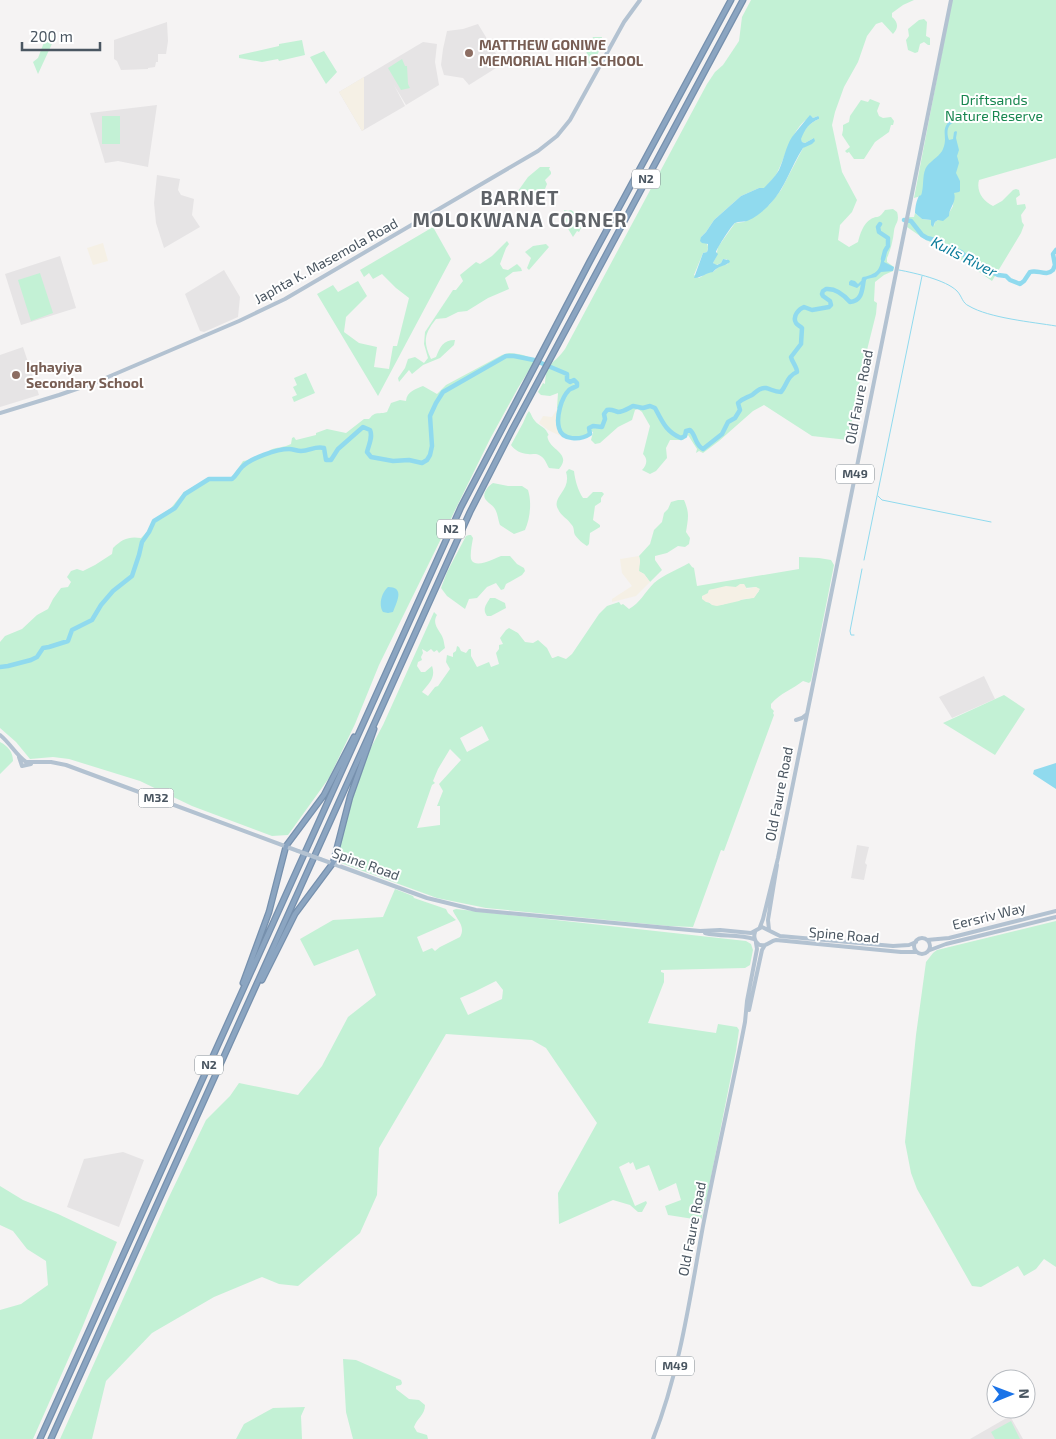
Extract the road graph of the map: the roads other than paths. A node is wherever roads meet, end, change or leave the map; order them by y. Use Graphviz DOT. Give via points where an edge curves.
graph roads {
  1 [pos="640,0"];
  2 [pos="731,0"];
  3 [pos="743,0"];
  4 [pos="951,0"];
  5 [pos="0,413"];
  6 [pos="377,692"];
  7 [pos="387,695"];
  8 [pos="808,711"];
  9 [pos="803,733"];
  10 [pos="0,735"];
  11 [pos="286,846"];
  12 [pos="778,858"];
  13 [pos="333,863"];
  14 [pos="1056,911"];
  15 [pos="1056,917"];
  16 [pos="760,927"];
  17 [pos="700,931"];
  18 [pos="755,931"];
  19 [pos="770,931"];
  20 [pos="927,940"];
  21 [pos="755,941"];
  22 [pos="770,941"];
  23 [pos="916,942"];
  24 [pos="764,945"];
  25 [pos="930,950"];
  26 [pos="916,952"];
  27 [pos="238,1001"];
  28 [pos="243,1013"];
  29 [pos="745,1022"];
  30 [pos="40,1439"];
  31 [pos="51,1439"];
  32 [pos="653,1439"];
  1 -- 5 [label="main road, Japhta K. Masemola Road" via="624,22 570,120 538,152 279,302 94,383"];
  2 -- 6 [label="highway, N2" via="461,508"];
  3 -- 7 [label="highway, N2" via="512,430 470,512"];
  4 -- 8 [label="main road, Old Faure Road / M49"];
  6 -- 11 [label="highway" via="324,795"];
  6 -- 27 [label="highway, N2"];
  7 -- 13 [label="highway" via="350,797"];
  7 -- 28 [label="highway, N2"];
  8 -- 9 [label="main road, Old Faure Road / M49"];
  8 -- 9 [label="main road" via="798,720"];
  9 -- 12 [label="main road, Old Faure Road / M49"];
  10 -- 11 [label="main road, Spine Road / M32" via="24,763 66,764"];
  11 -- 13 [label="main road, Spine Road / M32, bridge"];
  11 -- 27 [label="highway" via="273,899"];
  12 -- 16 [label="main road, Old Faure Road / M49"];
  12 -- 19 [label="main road, Old Faure Road / M49" via="768,920"];
  13 -- 17 [label="main road, Spine Road / M32" via="427,898 476,910"];
  13 -- 28 [label="highway" via="291,920"];
  14 -- 20 [label="main road, Eersriv Way" via="949,938"];
  15 -- 25 [label="main road, Eersriv Way"];
  16 -- 18 [label="main road"];
  16 -- 19 [label="main road, Spine Road"];
  17 -- 18 [label="main road, Spine Road / M32"];
  17 -- 21 [label="main road, Spine Road / M32" via="747,937"];
  18 -- 21 [label="main road"];
  19 -- 22 [label="main road"];
  19 -- 23 [label="main road, Spine Road" via="780,936 893,946"];
  20 -- 23 [label="main road"];
  20 -- 25 [label="main road"];
  21 -- 24 [label="main road, Spine Road"];
  21 -- 29 [label="main road, Old Faure Road / M49" via="757,949"];
  22 -- 24 [label="main road"];
  22 -- 26 [label="main road, Spine Road"];
  23 -- 26 [label="main road"];
  24 -- 29 [label="main road, Old Faure Road / M49"];
  25 -- 26 [label="main road" via="923,954"];
  27 -- 30 [label="highway, N2"];
  28 -- 31 [label="highway, N2"];
  29 -- 32 [label="main road, Old Faure Road / M49" via="680,1348"];
}
